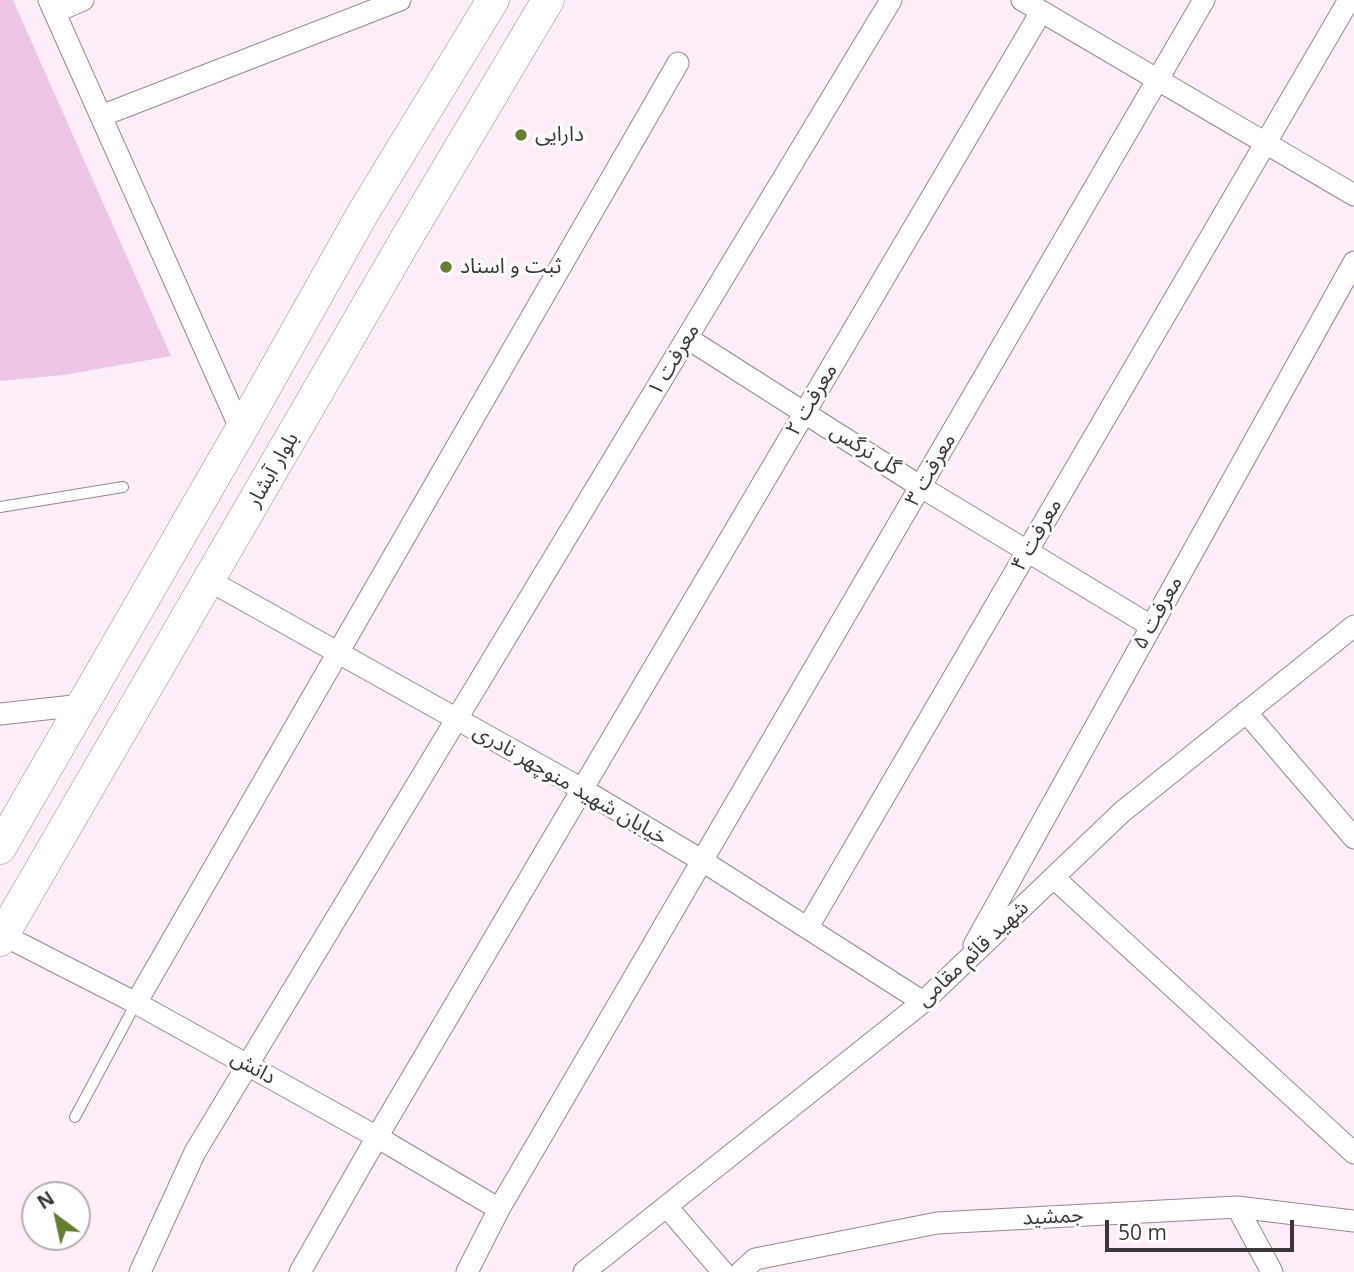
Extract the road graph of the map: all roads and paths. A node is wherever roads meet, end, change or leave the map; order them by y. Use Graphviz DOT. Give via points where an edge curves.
graph roads {
  1 [pos="83,0"];
  2 [pos="400,0"];
  3 [pos="493,0"];
  4 [pos="548,0"];
  5 [pos="891,0"];
  6 [pos="1022,0"];
  7 [pos="1204,0"];
  8 [pos="1349,0"];
  9 [pos="52,6"];
  10 [pos="1041,12"];
  11 [pos="678,63"];
  12 [pos="1158,80"];
  13 [pos="101,116"];
  14 [pos="1266,143"];
  15 [pos="1354,195"];
  16 [pos="363,213"];
  17 [pos="406,239"];
  18 [pos="1354,262"];
  19 [pos="687,338"];
  20 [pos="805,412"];
  21 [pos="241,430"];
  22 [pos="921,486"];
  23 [pos="122,488"];
  24 [pos="0,507"];
  25 [pos="1028,550"];
  26 [pos="210,581"];
  27 [pos="1151,626"];
  28 [pos="1354,626"];
  29 [pos="338,654"];
  30 [pos="82,705"];
  31 [pos="1247,712"];
  32 [pos="0,714"];
  33 [pos="457,720"];
  34 [pos="582,789"];
  35 [pos="1354,838"];
  36 [pos="0,848"];
  37 [pos="701,860"];
  38 [pos="1054,878"];
  39 [pos="808,927"];
  40 [pos="2,938"];
  41 [pos="963,965"];
  42 [pos="923,1002"];
  43 [pos="136,1003"];
  44 [pos="248,1065"];
  45 [pos="75,1117"];
  46 [pos="377,1137"];
  47 [pos="1354,1153"];
  48 [pos="667,1207"];
  49 [pos="1237,1208"];
  50 [pos="499,1209"];
  51 [pos="1354,1222"];
  52 [pos="755,1268"];
  53 [pos="140,1272"];
  54 [pos="300,1272"];
  55 [pos="467,1272"];
  56 [pos="584,1272"];
  57 [pos="723,1272"];
  58 [pos="1272,1272"];
  1 -- 9 [label="street"];
  2 -- 13 [label="street"];
  3 -- 16 [label="street"];
  4 -- 17 [label="street, بلوار آبشار"];
  5 -- 19 [label="street, معرفت ۱"];
  6 -- 10 [label="street"];
  7 -- 12 [label="street, معرفت ۳"];
  8 -- 14 [label="street, معرفت ۴"];
  9 -- 13 [label="street"];
  10 -- 12 [label="street"];
  10 -- 20 [label="street, معرفت ۲"];
  11 -- 29 [label="street"];
  12 -- 14 [label="street"];
  12 -- 22 [label="street, معرفت ۳"];
  13 -- 21 [label="street"];
  14 -- 15 [label="street"];
  14 -- 25 [label="street, معرفت ۴"];
  16 -- 17 [label="street"];
  16 -- 21 [label="street"];
  17 -- 26 [label="street, بلوار آبشار"];
  18 -- 27 [label="street, معرفت ۵"];
  19 -- 20 [label="street, گل نرگس"];
  19 -- 33 [label="street, معرفت ۱"];
  20 -- 22 [label="street, گل نرگس"];
  20 -- 34 [label="street, معرفت ۲"];
  21 -- 30 [label="street"];
  22 -- 25 [label="street, گل نرگس"];
  22 -- 37 [label="street, معرفت ۳"];
  23 -- 24 [label="lane"];
  25 -- 27 [label="street, گل نرگس"];
  25 -- 39 [label="street, معرفت ۴"];
  26 -- 29 [label="street, خیابان شهید منوچهر نادری"];
  26 -- 40 [label="street, بلوار آبشار"];
  27 -- 41 [label="street, معرفت ۵"];
  28 -- 31 [label="street, شهید قائم مقامی"];
  29 -- 33 [label="street, خیابان شهید منوچهر نادری"];
  29 -- 43 [label="street"];
  30 -- 32 [label="street"];
  30 -- 36 [label="street"];
  31 -- 35 [label="street"];
  31 -- 38 [label="street, شهید قائم مقامی" via="1122,812"];
  33 -- 34 [label="street, خیابان شهید منوچهر نادری"];
  33 -- 44 [label="street, معرفت ۱"];
  34 -- 37 [label="street, خیابان شهید منوچهر نادری"];
  34 -- 46 [label="street, معرفت ۲"];
  37 -- 39 [label="street, خیابان شهید منوچهر نادری"];
  37 -- 50 [label="street, معرفت ۳"];
  38 -- 41 [label="street, شهید قائم مقامی"];
  38 -- 47 [label="street"];
  39 -- 42 [label="street, خیابان شهید منوچهر نادری"];
  40 -- 43 [label="street, دانش"];
  41 -- 42 [label="street, شهید قائم مقامی"];
  42 -- 48 [label="street, شهید قائم مقامی"];
  43 -- 44 [label="street, دانش"];
  43 -- 45 [label="lane"];
  44 -- 46 [label="street, دانش"];
  44 -- 53 [label="street, معرفت ۱" via="195,1152"];
  46 -- 50 [label="street, دانش"];
  46 -- 54 [label="street, معرفت ۲"];
  48 -- 56 [label="street, شهید قائم مقامی"];
  48 -- 57 [label="street"];
  49 -- 51 [label="street, جمشید"];
  49 -- 52 [label="street, جمشید" via="937,1223"];
  49 -- 58 [label="street"];
  50 -- 55 [label="street, معرفت ۳"];
}
